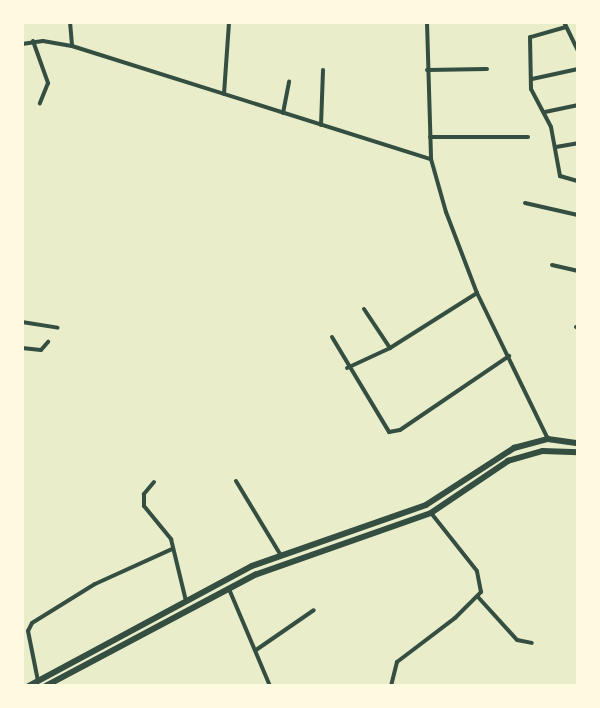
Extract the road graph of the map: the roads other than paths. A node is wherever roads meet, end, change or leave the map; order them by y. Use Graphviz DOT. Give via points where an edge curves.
graph roads {
  1 [pos="70,22"];
  2 [pos="229,22"];
  3 [pos="427,22"];
  4 [pos="565,25"];
  5 [pos="33,41"];
  6 [pos="22,44"];
  7 [pos="72,46"];
  8 [pos="578,51"];
  9 [pos="578,68"];
  10 [pos="487,69"];
  11 [pos="323,70"];
  12 [pos="427,70"];
  13 [pos="532,78"];
  14 [pos="289,82"];
  15 [pos="224,94"];
  16 [pos="40,103"];
  17 [pos="578,105"];
  18 [pos="545,112"];
  19 [pos="283,113"];
  20 [pos="321,125"];
  21 [pos="430,136"];
  22 [pos="528,137"];
  23 [pos="578,143"];
  24 [pos="556,147"];
  25 [pos="431,159"];
  26 [pos="578,181"];
  27 [pos="525,203"];
  28 [pos="578,215"];
  29 [pos="552,265"];
  30 [pos="578,271"];
  31 [pos="477,293"];
  32 [pos="364,309"];
  33 [pos="22,322"];
  34 [pos="58,328"];
  35 [pos="332,337"];
  36 [pos="48,342"];
  37 [pos="22,348"];
  38 [pos="390,348"];
  39 [pos="509,356"];
  40 [pos="347,368"];
  41 [pos="548,439"];
  42 [pos="578,443"];
  43 [pos="578,452"];
  44 [pos="236,481"];
  45 [pos="154,482"];
  46 [pos="431,513"];
  47 [pos="380,522"];
  48 [pos="382,531"];
  49 [pos="172,549"];
  50 [pos="280,554"];
  51 [pos="229,589"];
  52 [pos="478,597"];
  53 [pos="186,601"];
  54 [pos="314,610"];
  55 [pos="160,615"];
  56 [pos="164,622"];
  57 [pos="532,643"];
  58 [pos="256,650"];
  59 [pos="38,681"];
  60 [pos="29,686"];
  61 [pos="46,686"];
  62 [pos="270,686"];
  63 [pos="391,686"];
  1 -- 7 [label="street"];
  2 -- 15 [label="street"];
  3 -- 12 [label="street"];
  4 -- 8 [label="street"];
  4 -- 13 [label="street" via="530,37"];
  5 -- 6 [label="street"];
  5 -- 7 [label="street"];
  5 -- 16 [label="street" via="48,83"];
  7 -- 15 [label="street"];
  9 -- 13 [label="street"];
  10 -- 12 [label="street"];
  11 -- 20 [label="street"];
  12 -- 21 [label="street"];
  13 -- 18 [label="street" via="531,89"];
  14 -- 19 [label="street"];
  15 -- 19 [label="street"];
  17 -- 18 [label="street"];
  18 -- 24 [label="street"];
  19 -- 20 [label="street"];
  20 -- 25 [label="street"];
  21 -- 22 [label="street"];
  21 -- 25 [label="street"];
  23 -- 24 [label="street"];
  24 -- 26 [label="street" via="560,176"];
  25 -- 31 [label="street"];
  27 -- 28 [label="street"];
  29 -- 30 [label="street"];
  31 -- 38 [label="street"];
  31 -- 39 [label="street"];
  32 -- 38 [label="street"];
  33 -- 34 [label="street"];
  35 -- 40 [label="street"];
  36 -- 37 [label="street" via="41,350"];
  38 -- 40 [label="street"];
  39 -- 40 [label="street" via="394,432 383,427"];
  39 -- 41 [label="street"];
  41 -- 42 [label="highway"];
  41 -- 47 [label="highway" via="514,448 426,504"];
  43 -- 46 [label="highway" via="543,451 508,461"];
  44 -- 50 [label="street"];
  45 -- 49 [label="street" via="144,494 144,506 169,535"];
  46 -- 48 [label="highway"];
  46 -- 52 [label="street" via="477,571 482,586"];
  47 -- 48 [label="highway"];
  47 -- 50 [label="highway"];
  48 -- 51 [label="highway" via="280,564"];
  49 -- 53 [label="street"];
  49 -- 59 [label="street" via="96,584 32,623 28,630"];
  50 -- 53 [label="highway"];
  51 -- 56 [label="highway"];
  51 -- 58 [label="street"];
  52 -- 57 [label="street" via="517,640"];
  52 -- 63 [label="street" via="397,662"];
  53 -- 55 [label="highway"];
  54 -- 58 [label="street"];
  55 -- 56 [label="highway"];
  55 -- 59 [label="highway"];
  56 -- 61 [label="highway"];
  58 -- 62 [label="street"];
  59 -- 60 [label="highway"];
}
